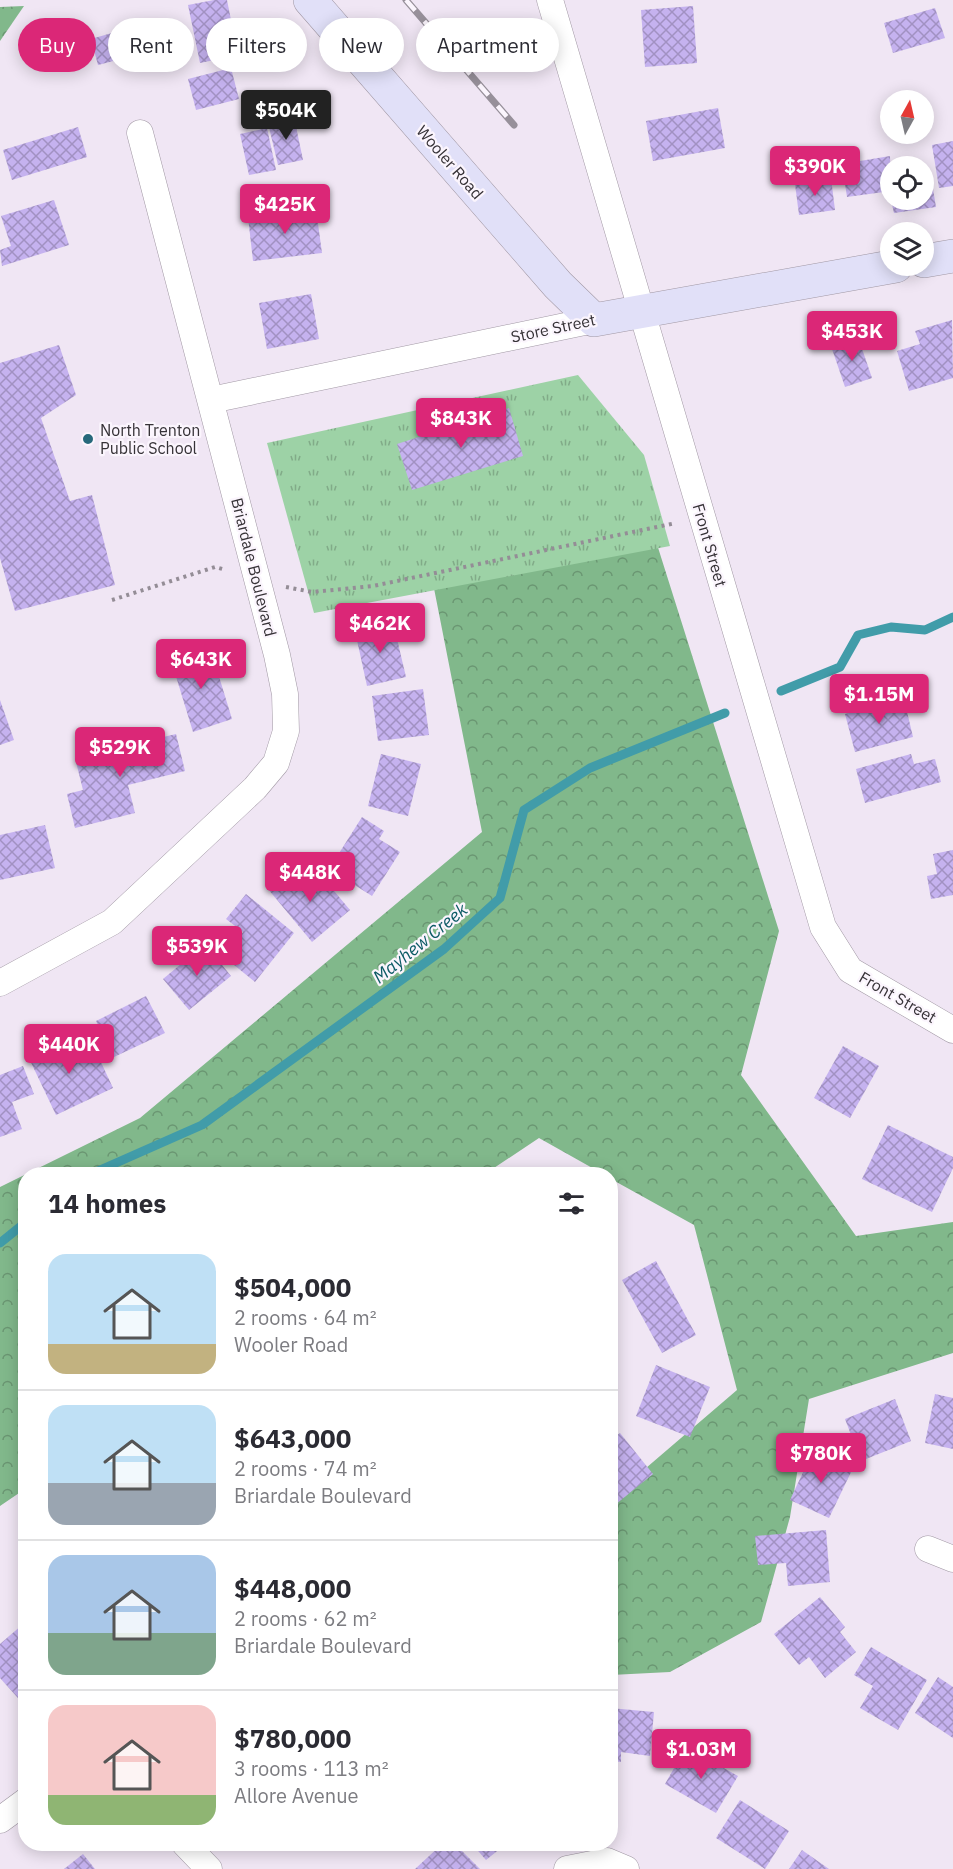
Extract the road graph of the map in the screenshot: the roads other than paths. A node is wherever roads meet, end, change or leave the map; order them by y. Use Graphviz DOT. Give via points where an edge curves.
graph roads {
  1 [pos="310,0"];
  2 [pos="550,0"];
  3 [pos="140,133"];
  4 [pos="953,256"];
  5 [pos="934,259"];
  6 [pos="880,269"];
  7 [pos="641,310"];
  8 [pos="594,320"];
  9 [pos="212,400"];
  10 [pos="0,983"];
  11 [pos="953,1030"];
  12 [pos="928,1549"];
  13 [pos="953,1559"];
  14 [pos="18,1807"];
  15 [pos="0,1820"];
  16 [pos="192,1851"];
  17 [pos="209,1869"];
  18 [pos="567,1869"];
  19 [pos="627,1869"];
  1 -- 8 [label="street, Wooler Road" via="558,285"];
  2 -- 7 [label="street, Front Street"];
  3 -- 9 [label="street, Briardale Boulevard"];
  4 -- 5 [label="street"];
  6 -- 7 [label="street, Store Street"];
  7 -- 8 [label="street, Store Street"];
  7 -- 11 [label="street, Front Street" via="823,927 850,970"];
  8 -- 9 [label="street, Store Street"];
  9 -- 10 [label="street, Briardale Boulevard" via="285,694 286,731 276,763 255,788 112,922"];
  12 -- 13 [label="street"];
  14 -- 15 [label="street"];
  16 -- 17 [label="street"];
  18 -- 19 [label="street" via="607,1861"];
}
